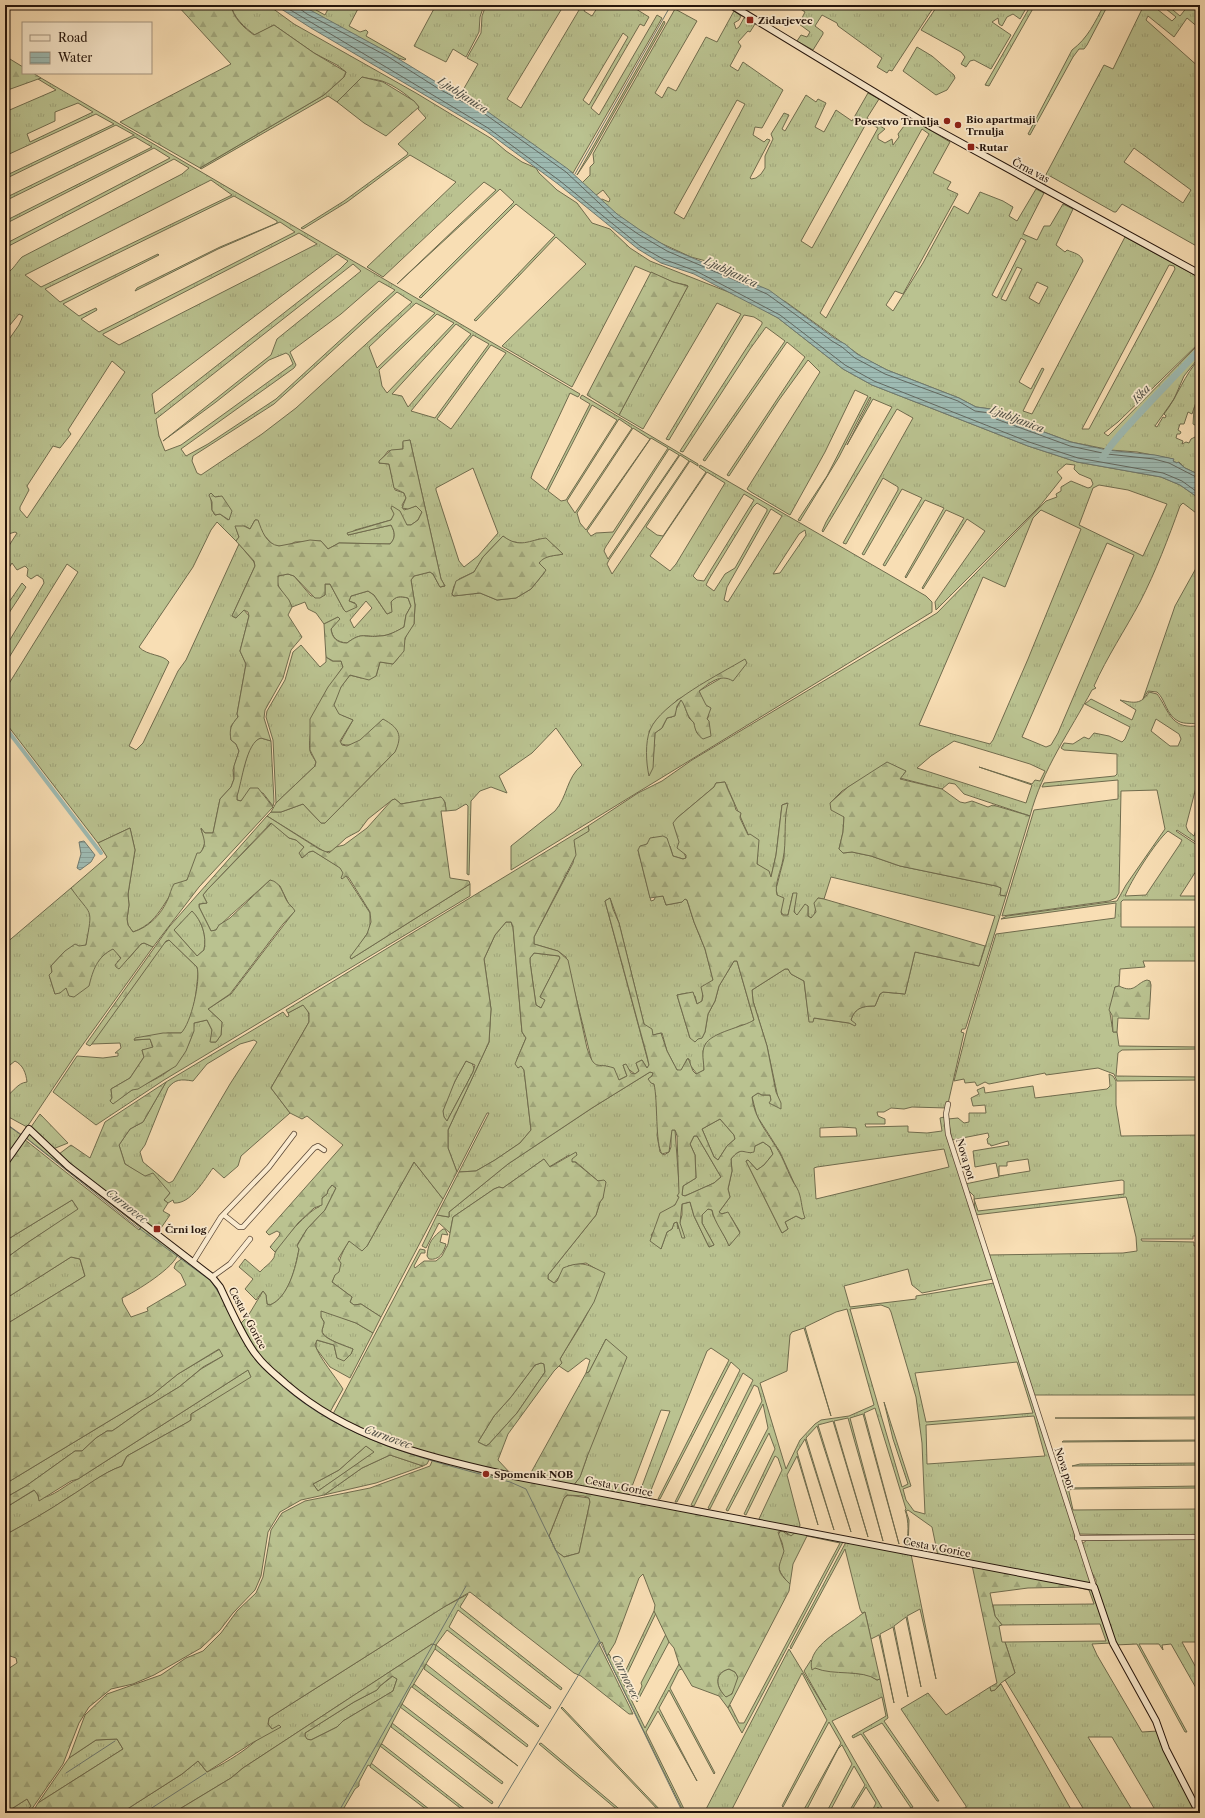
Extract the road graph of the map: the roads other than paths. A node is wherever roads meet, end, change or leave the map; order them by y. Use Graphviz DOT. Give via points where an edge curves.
graph roads {
  1 [pos="731,5"];
  2 [pos="1200,274"];
  3 [pos="948,1104"];
  4 [pos="294,1134"];
  5 [pos="324,1150"];
  6 [pos="5,1163"];
  7 [pos="224,1215"];
  8 [pos="250,1239"];
  9 [pos="193,1262"];
  10 [pos="212,1277"];
  11 [pos="1200,1537"];
  12 [pos="1077,1538"];
  13 [pos="1094,1587"];
  14 [pos="1199,1813"];
  1 -- 2 [label="street, Črna vas" via="938,130"];
  3 -- 12 [label="street, Nova pot" via="948,1134"];
  4 -- 7 [label="street" via="270,1166"];
  5 -- 7 [label="street" via="318,1146 314,1148 243,1227 239,1227"];
  6 -- 9 [label="street, Cesta v Gorice" via="29,1130 68,1166"];
  7 -- 9 [label="street"];
  8 -- 10 [label="street" via="230,1264"];
  9 -- 10 [label="street, Cesta v Gorice"];
  10 -- 13 [label="street, Cesta v Gorice" via="220,1286 256,1355 275,1375 303,1399 342,1423 393,1444 466,1466 503,1474"];
  11 -- 12 [label="street"];
  12 -- 13 [label="street, Nova pot"];
  13 -- 14 [label="street, Nova pot" via="1112,1643 1156,1721 1168,1754"];
}
